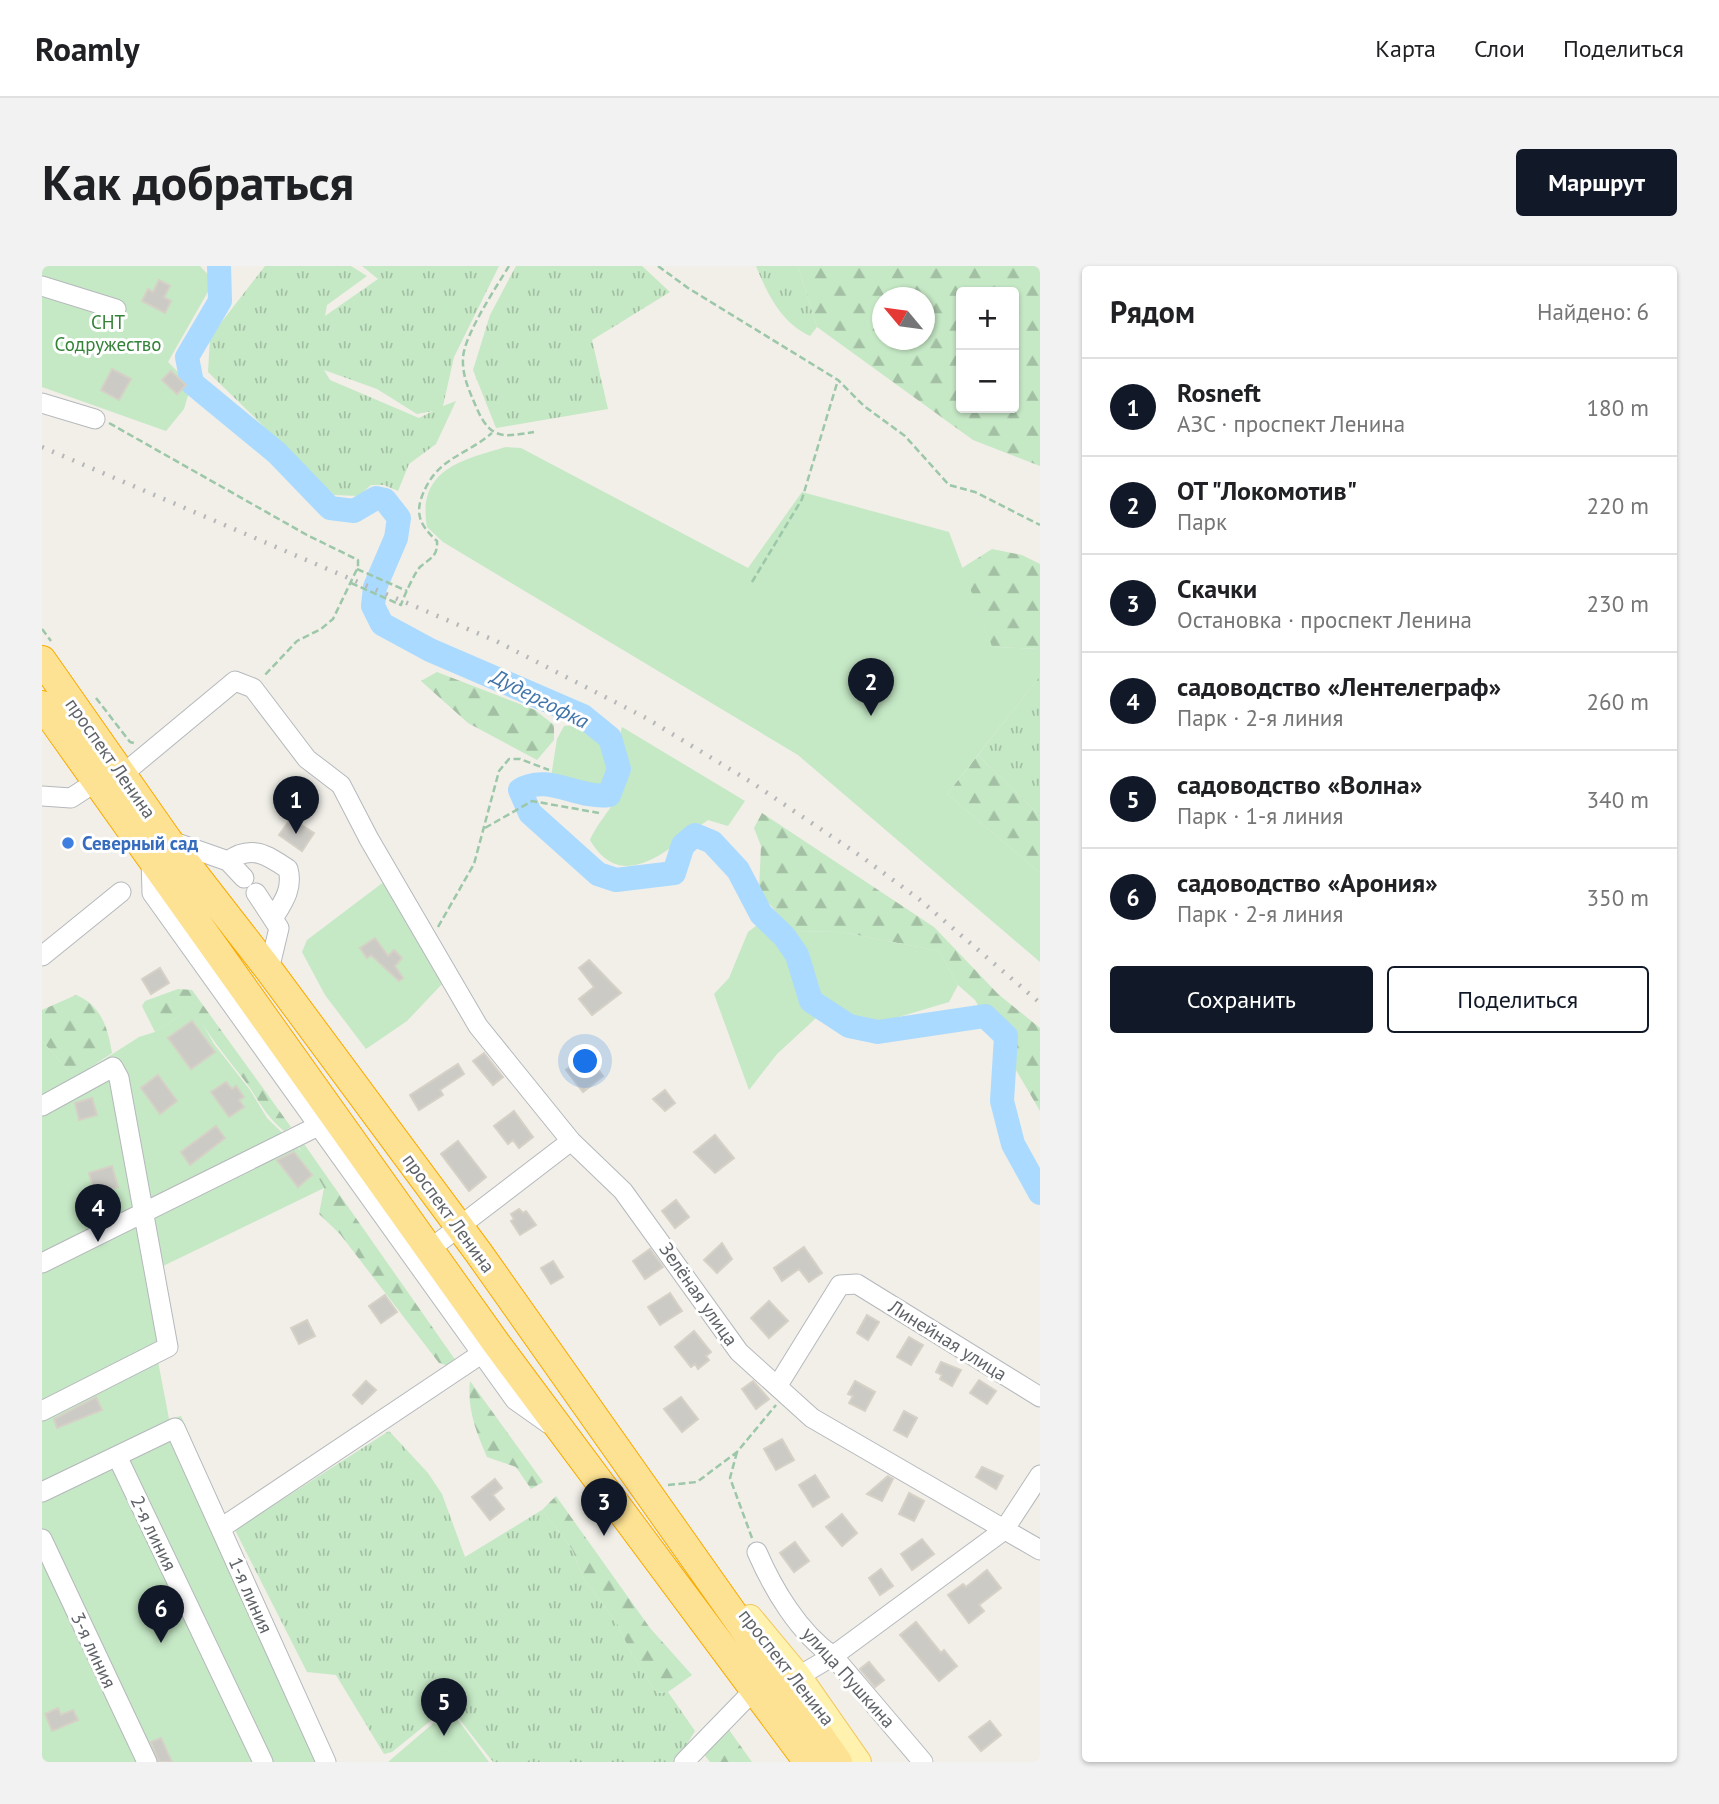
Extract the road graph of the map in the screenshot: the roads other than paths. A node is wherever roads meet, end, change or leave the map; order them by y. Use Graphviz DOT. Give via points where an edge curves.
graph roads {
  1 [pos="42,286"];
  2 [pos="116,309"];
  3 [pos="42,403"];
  4 [pos="95,419"];
  5 [pos="49,654"];
  6 [pos="42,705"];
  7 [pos="110,777"];
  8 [pos="42,796"];
  9 [pos="159,848"];
  10 [pos="228,861"];
  11 [pos="121,892"];
  12 [pos="274,917"];
  13 [pos="42,957"];
  14 [pos="269,970"];
  15 [pos="270,1056"];
  16 [pos="254,1067"];
  17 [pos="42,1106"];
  18 [pos="320,1125"];
  19 [pos="571,1141"];
  20 [pos="145,1212"];
  21 [pos="461,1228"];
  22 [pos="430,1249"];
  23 [pos="42,1263"];
  24 [pos="481,1354"];
  25 [pos="782,1389"];
  26 [pos="1040,1397"];
  27 [pos="42,1411"];
  28 [pos="561,1433"];
  29 [pos="117,1456"];
  30 [pos="1040,1475"];
  31 [pos="42,1492"];
  32 [pos="221,1528"];
  33 [pos="676,1530"];
  34 [pos="1004,1530"];
  35 [pos="42,1539"];
  36 [pos="1040,1550"];
  37 [pos="757,1552"];
  38 [pos="833,1656"];
  39 [pos="799,1676"];
  40 [pos="756,1688"];
  41 [pos="147,1762"];
  42 [pos="263,1762"];
  43 [pos="326,1762"];
  44 [pos="684,1762"];
  45 [pos="808,1762"];
  46 [pos="838,1762"];
  47 [pos="859,1762"];
  48 [pos="923,1762"];
  1 -- 2 [label="street"];
  3 -- 4 [label="street"];
  5 -- 7 [label="highway, проспект Ленина"];
  6 -- 7 [label="highway, проспект Ленина"];
  7 -- 8 [label="street" via="71,798"];
  7 -- 9 [label="highway, проспект Ленина"];
  7 -- 19 [label="street, Зелёная улица" via="235,681 253,688 307,759 341,785 478,1026"];
  9 -- 10 [label="street"];
  9 -- 14 [label="highway, проспект Ленина"];
  9 -- 15 [label="street" via="152,893 178,946 240,1031"];
  9 -- 22 [label="highway, проспект Ленина"];
  10 -- 12 [label="street"];
  10 -- 12 [label="street" via="251,851 288,869 291,881"];
  11 -- 13 [label="street"];
  12 -- 14 [label="street" via="278,940"];
  14 -- 21 [label="highway, проспект Ленина"];
  15 -- 16 [label="street"];
  15 -- 18 [label="street"];
  17 -- 20 [label="street" via="113,1067"];
  18 -- 20 [label="street"];
  18 -- 24 [label="street"];
  19 -- 21 [label="street"];
  19 -- 25 [label="street, Зелёная улица" via="623,1191 739,1352"];
  20 -- 23 [label="street"];
  20 -- 27 [label="street" via="168,1347"];
  21 -- 22 [label="street"];
  21 -- 33 [label="highway, проспект Ленина"];
  22 -- 28 [label="highway, проспект Ленина"];
  24 -- 28 [label="street" via="515,1400"];
  24 -- 32 [label="street"];
  25 -- 26 [label="street, Линейная улица" via="840,1285 857,1284"];
  25 -- 34 [label="street, Зелёная улица" via="812,1418"];
  28 -- 40 [label="highway, проспект Ленина"];
  29 -- 31 [label="street"];
  29 -- 32 [label="street, 1-я линия" via="175,1428"];
  29 -- 42 [label="street, 2-я линия"];
  30 -- 34 [label="street"];
  32 -- 43 [label="street, 1-я линия"];
  33 -- 39 [label="main road, проспект Ленина"];
  33 -- 46 [label="highway"];
  34 -- 36 [label="street, Зелёная улица"];
  34 -- 38 [label="street"];
  35 -- 41 [label="street, 3-я линия"];
  37 -- 38 [label="street, улица Пушкина" via="769,1578 817,1645"];
  38 -- 39 [label="street"];
  38 -- 48 [label="street, улица Пушкина"];
  39 -- 47 [label="main road, проспект Ленина"];
  40 -- 44 [label="street"];
  40 -- 45 [label="highway, проспект Ленина"];
}
